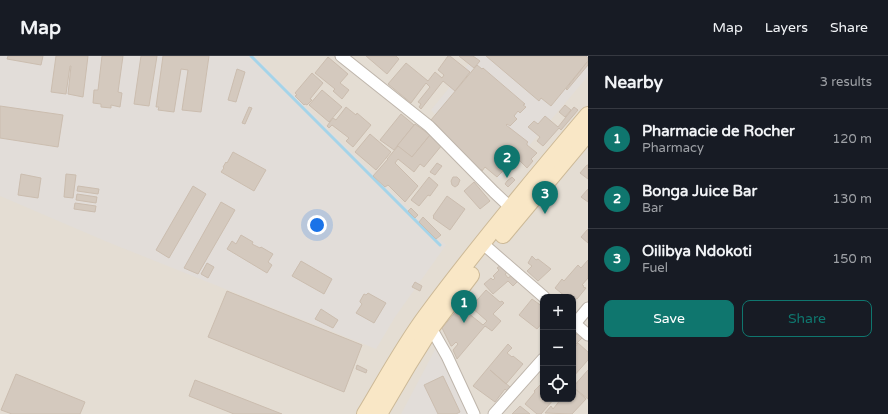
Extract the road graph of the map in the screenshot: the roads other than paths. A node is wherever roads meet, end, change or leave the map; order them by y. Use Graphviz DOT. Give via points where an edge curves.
graph roads {
  1 [pos="341,56"];
  2 [pos="588,115"];
  3 [pos="588,133"];
  4 [pos="511,208"];
  5 [pos="486,247"];
  6 [pos="541,294"];
  7 [pos="588,308"];
  8 [pos="576,322"];
  9 [pos="576,326"];
  10 [pos="432,328"];
  11 [pos="588,335"];
  12 [pos="540,362"];
  13 [pos="365,414"];
  14 [pos="379,414"];
  15 [pos="474,414"];
  16 [pos="494,414"];
  1 -- 4 [label="street" via="429,126"];
  2 -- 4 [label="main road"];
  3 -- 5 [label="main road"];
  4 -- 5 [label="main road"];
  5 -- 6 [label="street"];
  5 -- 10 [label="main road"];
  5 -- 13 [label="main road" via="425,317"];
  7 -- 8 [label="street"];
  9 -- 11 [label="street"];
  10 -- 14 [label="main road"];
  10 -- 15 [label="street"];
  12 -- 16 [label="street"];
}
